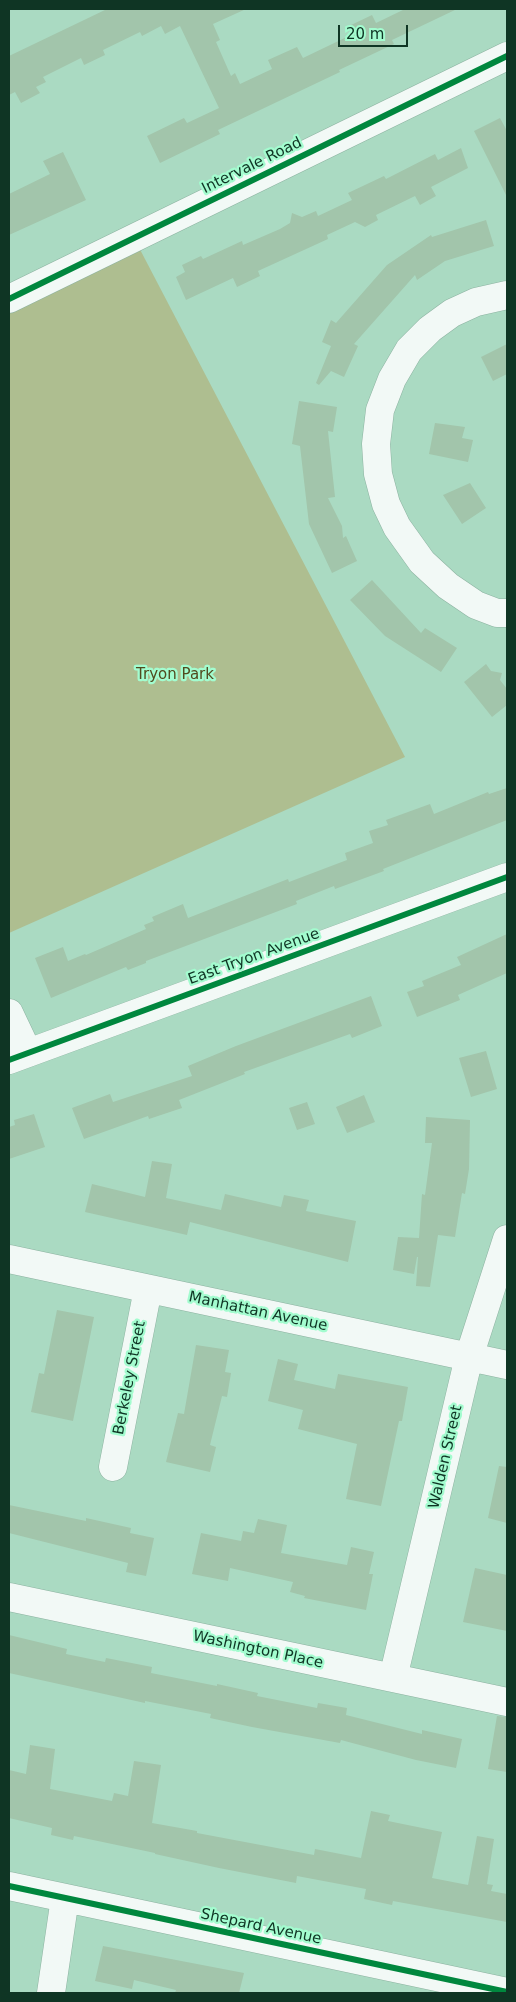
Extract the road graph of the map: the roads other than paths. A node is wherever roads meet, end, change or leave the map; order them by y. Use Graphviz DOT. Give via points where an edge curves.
graph roads {
  1 [pos="507,56"];
  2 [pos="507,295"];
  3 [pos="9,299"];
  4 [pos="507,614"];
  5 [pos="507,877"];
  6 [pos="9,1013"];
  7 [pos="18,1056"];
  8 [pos="507,1239"];
  9 [pos="9,1259"];
  10 [pos="148,1288"];
  11 [pos="469,1357"];
  12 [pos="507,1365"];
  13 [pos="113,1467"];
  14 [pos="9,1597"];
  15 [pos="393,1678"];
  16 [pos="507,1702"];
  17 [pos="9,1886"];
  18 [pos="65,1898"];
  19 [pos="507,1992"];
  20 [pos="51,1993"];
  1 -- 3 [label="street, Intervale Road"];
  2 -- 4 [label="street" via="476,302 452,313 409,350 392,379 380,410 376,444 378,474 386,504 397,527 422,562 448,586 476,605"];
  5 -- 7 [label="street, East Tryon Avenue"];
  6 -- 7 [label="street"];
  8 -- 11 [label="street, Walden Street"];
  9 -- 10 [label="street, Manhattan Avenue"];
  10 -- 11 [label="street, Manhattan Avenue"];
  10 -- 13 [label="street, Berkeley Street"];
  11 -- 12 [label="street, Manhattan Avenue"];
  11 -- 15 [label="street, Walden Street"];
  14 -- 15 [label="street, Washington Place"];
  15 -- 16 [label="street, Washington Place"];
  17 -- 18 [label="street, Shepard Avenue"];
  18 -- 19 [label="street, Shepard Avenue"];
  18 -- 20 [label="street"];
}
